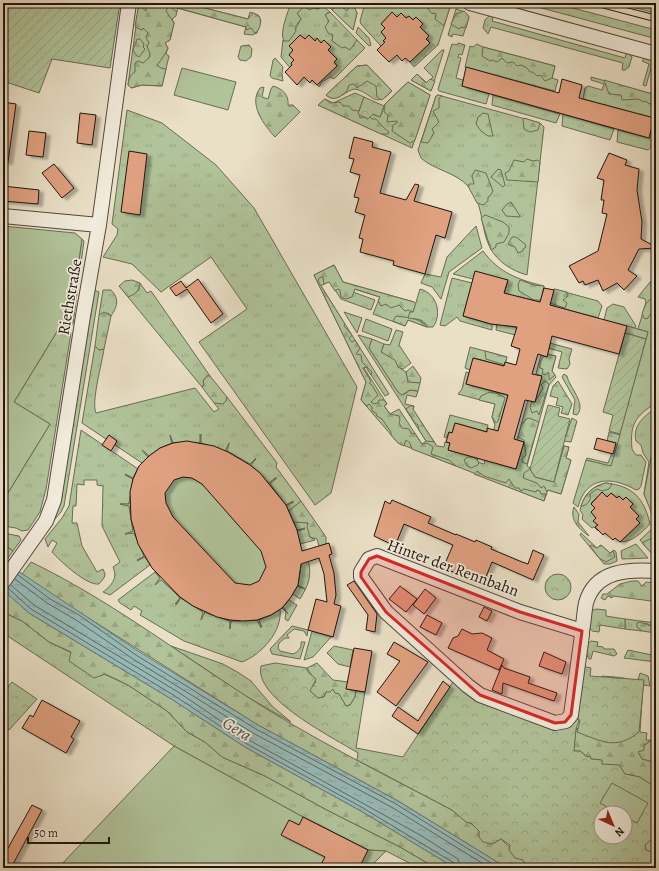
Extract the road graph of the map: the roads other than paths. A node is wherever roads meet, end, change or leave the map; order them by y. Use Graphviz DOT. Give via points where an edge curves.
graph roads {
  1 [pos="129,3"];
  2 [pos="470,3"];
  3 [pos="656,54"];
  4 [pos="3,216"];
  5 [pos="99,225"];
  6 [pos="656,571"];
  7 [pos="3,582"];
  8 [pos="582,631"];
  1 -- 5 [label="street, Riethstraße"];
  2 -- 3 [label="street"];
  4 -- 5 [label="street"];
  5 -- 7 [label="street, Riethstraße" via="54,500 46,521"];
  6 -- 8 [label="street, Hinter der Rennbahn" via="624,570 603,580 586,603"];
  8 -- 8 [label="street, Hinter der Rennbahn" via="571,715 566,721 555,723 474,691 386,612 361,577 362,572 369,559 377,556 508,607"];
}
